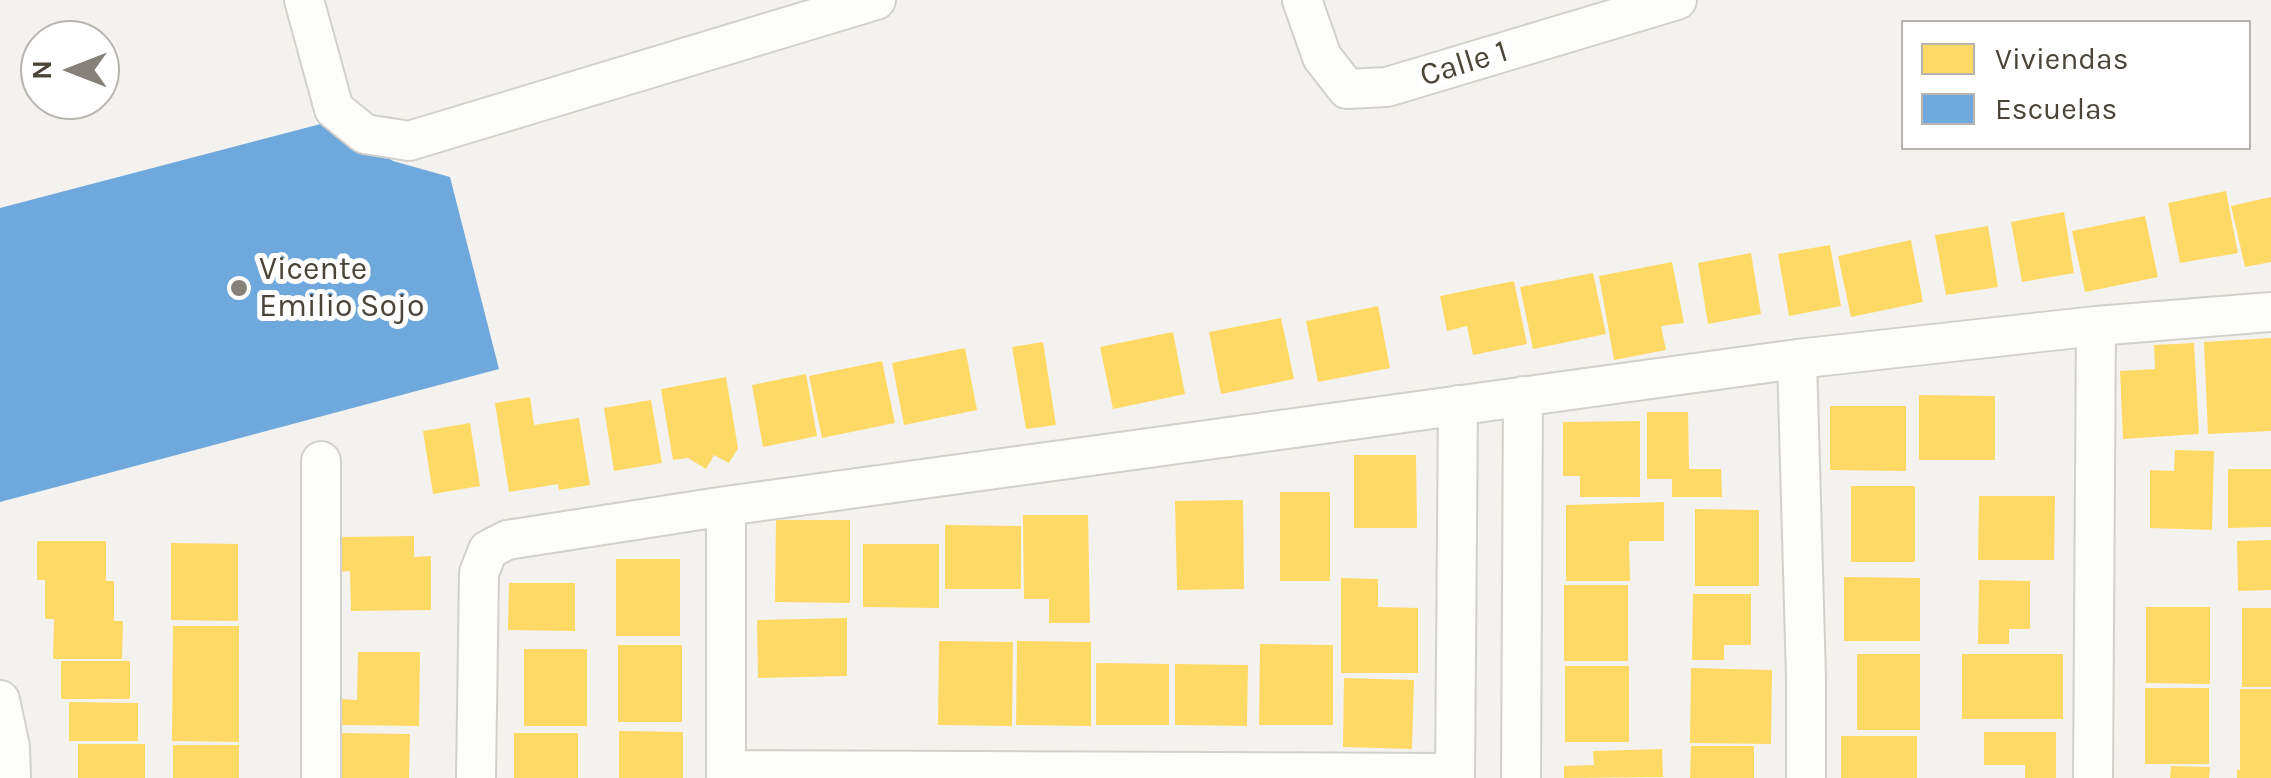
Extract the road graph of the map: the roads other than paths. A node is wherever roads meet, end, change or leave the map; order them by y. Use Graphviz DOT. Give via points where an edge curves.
graph roads {
  1 [pos="304,0"];
  2 [pos="876,0"];
  3 [pos="1302,0"];
  4 [pos="1677,0"];
  5 [pos="2271,312"];
  6 [pos="2096,326"];
  7 [pos="1797,359"];
  8 [pos="1522,396"];
  9 [pos="1458,405"];
  10 [pos="321,461"];
  11 [pos="726,506"];
  12 [pos="0,700"];
  13 [pos="726,774"];
  14 [pos="1455,776"];
  15 [pos="11,778"];
  16 [pos="321,778"];
  17 [pos="476,778"];
  18 [pos="1521,778"];
  19 [pos="1806,778"];
  20 [pos="2094,778"];
  1 -- 2 [label="street" via="334,108 365,134 409,141"];
  3 -- 4 [label="street, Calle 1" via="1322,57 1347,89 1387,87"];
  5 -- 6 [label="street"];
  6 -- 7 [label="street"];
  6 -- 20 [label="street"];
  7 -- 8 [label="street"];
  7 -- 19 [label="street"];
  8 -- 9 [label="street"];
  8 -- 18 [label="street"];
  9 -- 11 [label="street"];
  9 -- 14 [label="street"];
  10 -- 16 [label="street"];
  11 -- 13 [label="street"];
  11 -- 17 [label="street" via="508,540 488,550 479,572"];
  12 -- 15 [label="street"];
  13 -- 14 [label="street"];
}
